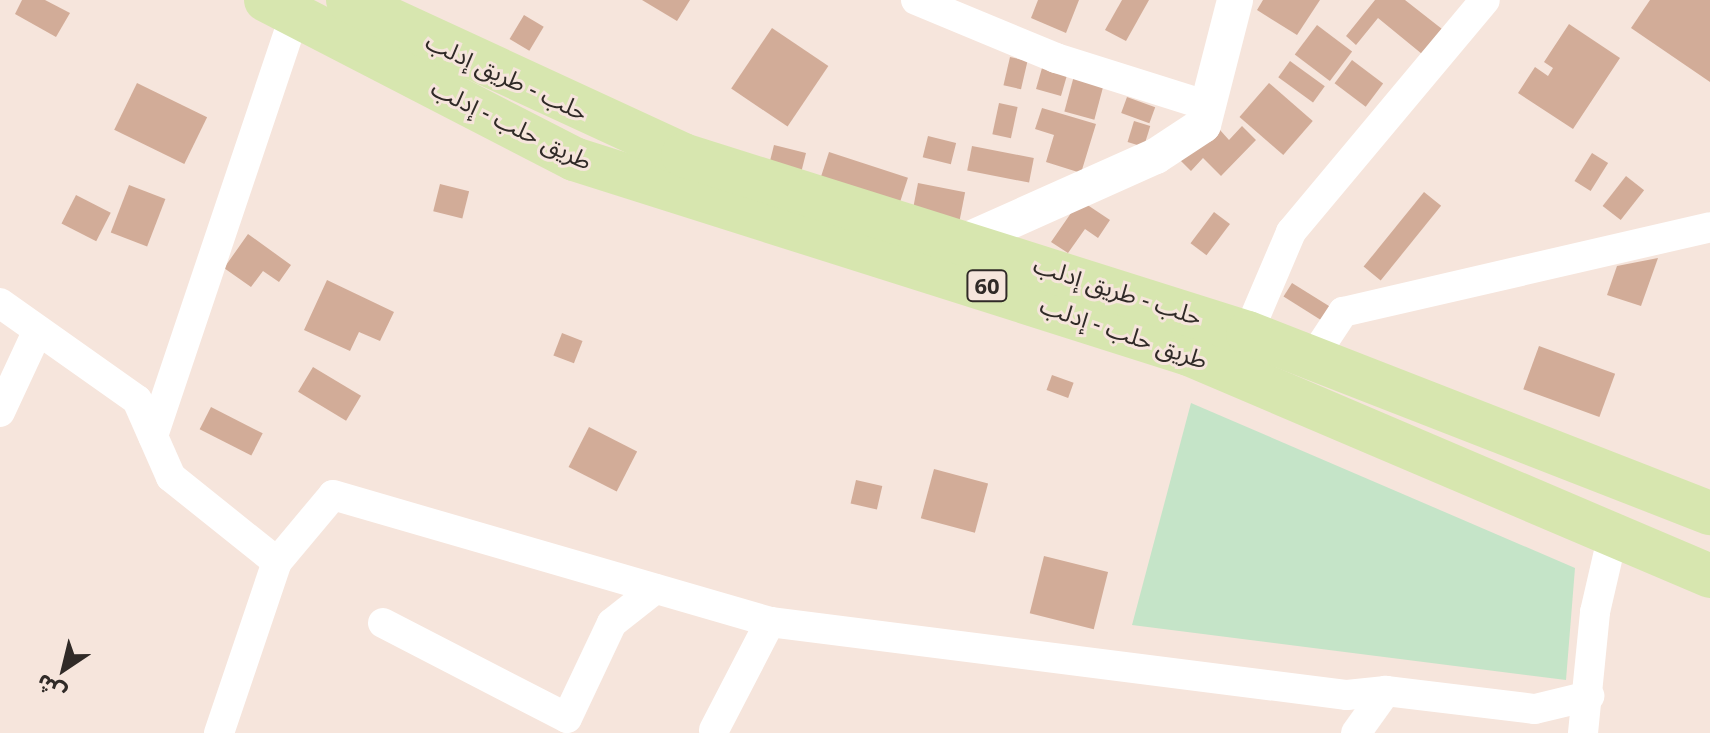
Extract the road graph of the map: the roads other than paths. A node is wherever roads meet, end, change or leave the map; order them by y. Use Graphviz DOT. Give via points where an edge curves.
graph roads {
  1 [pos="348,0"];
  2 [pos="916,0"];
  3 [pos="1235,0"];
  4 [pos="1485,0"];
  5 [pos="280,7"];
  6 [pos="1208,106"];
  7 [pos="1710,227"];
  8 [pos="968,240"];
  9 [pos="0,303"];
  10 [pos="38,330"];
  11 [pos="1248,333"];
  12 [pos="1314,356"];
  13 [pos="0,412"];
  14 [pos="153,436"];
  15 [pos="1710,513"];
  16 [pos="1613,534"];
  17 [pos="277,562"];
  18 [pos="1710,576"];
  19 [pos="655,589"];
  20 [pos="770,622"];
  21 [pos="383,623"];
  22 [pos="1386,691"];
  23 [pos="1589,696"];
  24 [pos="1526,721"];
  25 [pos="714,730"];
  26 [pos="219,733"];
  27 [pos="1356,733"];
  28 [pos="1583,733"];
  1 -- 8 [label="highway, حلب - طريق إدلب / 60" via="683,155"];
  2 -- 6 [label="street" via="1056,58"];
  3 -- 6 [label="street"];
  4 -- 11 [label="street" via="1291,232"];
  5 -- 14 [label="street"];
  5 -- 16 [label="highway, طريق حلب - إدلب / 60" via="574,159 1176,349"];
  6 -- 8 [label="street" via="1203,125 1156,156"];
  7 -- 12 [label="street" via="1343,312"];
  8 -- 11 [label="highway, حلب - طريق إدلب / 60"];
  9 -- 10 [label="street"];
  10 -- 13 [label="street"];
  10 -- 14 [label="street" via="137,400"];
  11 -- 12 [label="highway, حلب - طريق إدلب / 60"];
  12 -- 15 [label="highway, حلب - طريق إدلب / 60"];
  14 -- 17 [label="street" via="171,477"];
  16 -- 18 [label="highway, طريق حلب - إدلب / 60"];
  16 -- 23 [label="street" via="1595,612"];
  17 -- 19 [label="street" via="333,495"];
  17 -- 26 [label="street"];
  19 -- 20 [label="street"];
  19 -- 21 [label="street" via="612,623 567,718"];
  20 -- 22 [label="street" via="1347,695"];
  20 -- 25 [label="street"];
  22 -- 24 [label="street"];
  22 -- 27 [label="street"];
  23 -- 24 [label="street"];
  23 -- 28 [label="street"];
}
